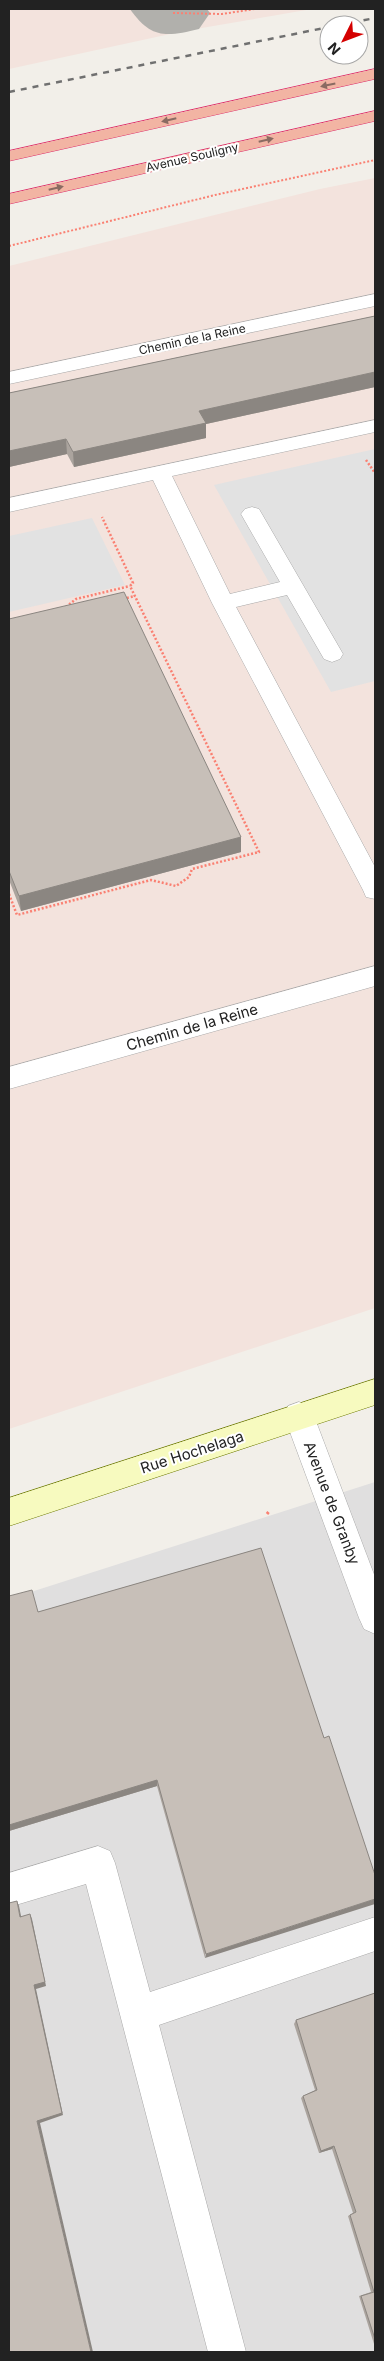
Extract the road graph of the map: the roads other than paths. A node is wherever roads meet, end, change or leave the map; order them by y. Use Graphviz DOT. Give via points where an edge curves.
graph roads {
  1 [pos="375,74"];
  2 [pos="375,116"];
  3 [pos="9,156"];
  4 [pos="9,200"];
  5 [pos="375,300"];
  6 [pos="9,378"];
  7 [pos="375,426"];
  8 [pos="159,471"];
  9 [pos="9,505"];
  10 [pos="252,514"];
  11 [pos="294,586"];
  12 [pos="222,603"];
  13 [pos="332,654"];
  14 [pos="375,890"];
  15 [pos="375,976"];
  16 [pos="9,1078"];
  17 [pos="375,1392"];
  18 [pos="299,1416"];
  19 [pos="9,1512"];
  20 [pos="375,1618"];
  21 [pos="9,1890"];
  22 [pos="375,1934"];
  23 [pos="138,2014"];
  24 [pos="227,2352"];
  1 -- 3 [label="highway, one-way"];
  4 -- 2 [label="highway, Avenue Souligny, one-way"];
  5 -- 6 [label="street, Chemin de la Reine"];
  7 -- 8 [label="street"];
  8 -- 9 [label="street"];
  8 -- 12 [label="street"];
  10 -- 11 [label="street"];
  11 -- 12 [label="street"];
  11 -- 13 [label="street"];
  12 -- 14 [label="street"];
  15 -- 16 [label="street, Chemin de la Reine"];
  17 -- 18 [label="main road, Rue Hochelaga"];
  18 -- 19 [label="main road, Rue Hochelaga"];
  18 -- 20 [label="street, Avenue de Granby"];
  21 -- 23 [label="street" via="98,1864"];
  22 -- 23 [label="street"];
  23 -- 24 [label="street"];
}
